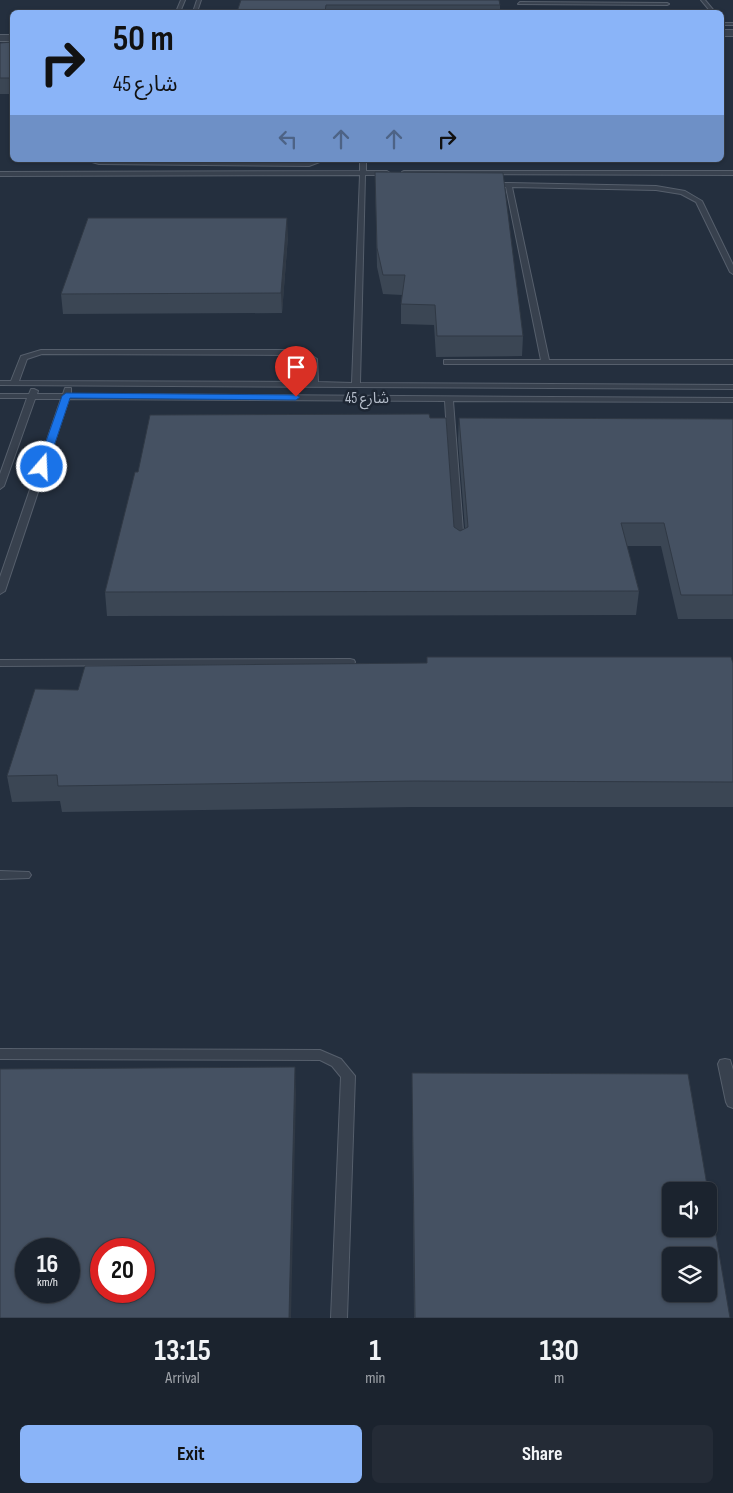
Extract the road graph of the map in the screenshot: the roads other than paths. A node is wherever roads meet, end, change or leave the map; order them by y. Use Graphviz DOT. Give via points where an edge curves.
graph roads {
  1 [pos="703,0"];
  2 [pos="599,2"];
  3 [pos="520,3"];
  4 [pos="667,4"];
  5 [pos="711,10"];
  6 [pos="98,162"];
  7 [pos="316,162"];
  8 [pos="363,162"];
  9 [pos="363,173"];
  10 [pos="733,173"];
  11 [pos="0,174"];
  12 [pos="489,185"];
  13 [pos="509,185"];
  14 [pos="733,272"];
  15 [pos="545,360"];
  16 [pos="447,362"];
  17 [pos="733,362"];
  18 [pos="0,383"];
  19 [pos="14,383"];
  20 [pos="37,383"];
  21 [pos="70,383"];
  22 [pos="314,384"];
  23 [pos="356,384"];
  24 [pos="733,387"];
  25 [pos="0,396"];
  26 [pos="32,396"];
  27 [pos="66,396"];
  28 [pos="449,398"];
  29 [pos="733,400"];
  30 [pos="1,480"];
  31 [pos="460,550"];
  32 [pos="0,591"];
  33 [pos="350,662"];
  34 [pos="0,663"];
  35 [pos="0,875"];
  36 [pos="25,875"];
  37 [pos="0,1054"];
  38 [pos="725,1064"];
  39 [pos="733,1102"];
  40 [pos="339,1318"];
  1 -- 5 [label="lane"];
  2 -- 3 [label="lane"];
  2 -- 4 [label="lane"];
  6 -- 7 [label="lane"];
  8 -- 9 [label="lane"];
  9 -- 10 [label="lane"];
  9 -- 11 [label="lane"];
  9 -- 23 [label="lane"];
  12 -- 13 [label="lane"];
  13 -- 14 [label="lane" via="656,188 683,192 699,201"];
  13 -- 15 [label="lane"];
  15 -- 16 [label="lane"];
  15 -- 17 [label="lane"];
  18 -- 19 [label="lane, شارع 45"];
  19 -- 20 [label="lane, شارع 45"];
  19 -- 22 [label="lane" via="24,358 41,352 295,352 314,360"];
  20 -- 21 [label="lane, شارع 45"];
  20 -- 26 [label="lane"];
  21 -- 22 [label="lane, شارع 45"];
  21 -- 27 [label="lane"];
  22 -- 23 [label="lane, شارع 45"];
  23 -- 24 [label="lane, شارع 45"];
  25 -- 26 [label="lane, شارع 45"];
  26 -- 27 [label="lane, شارع 45"];
  26 -- 30 [label="lane"];
  27 -- 28 [label="lane, شارع 45"];
  27 -- 32 [label="lane"];
  28 -- 29 [label="lane, شارع 45"];
  28 -- 31 [label="lane"];
  33 -- 34 [label="lane"];
  35 -- 36 [label="lane"];
  37 -- 40 [label="lane" via="320,1055 340,1064 348,1076"];
  38 -- 39 [label="lane"];
}
